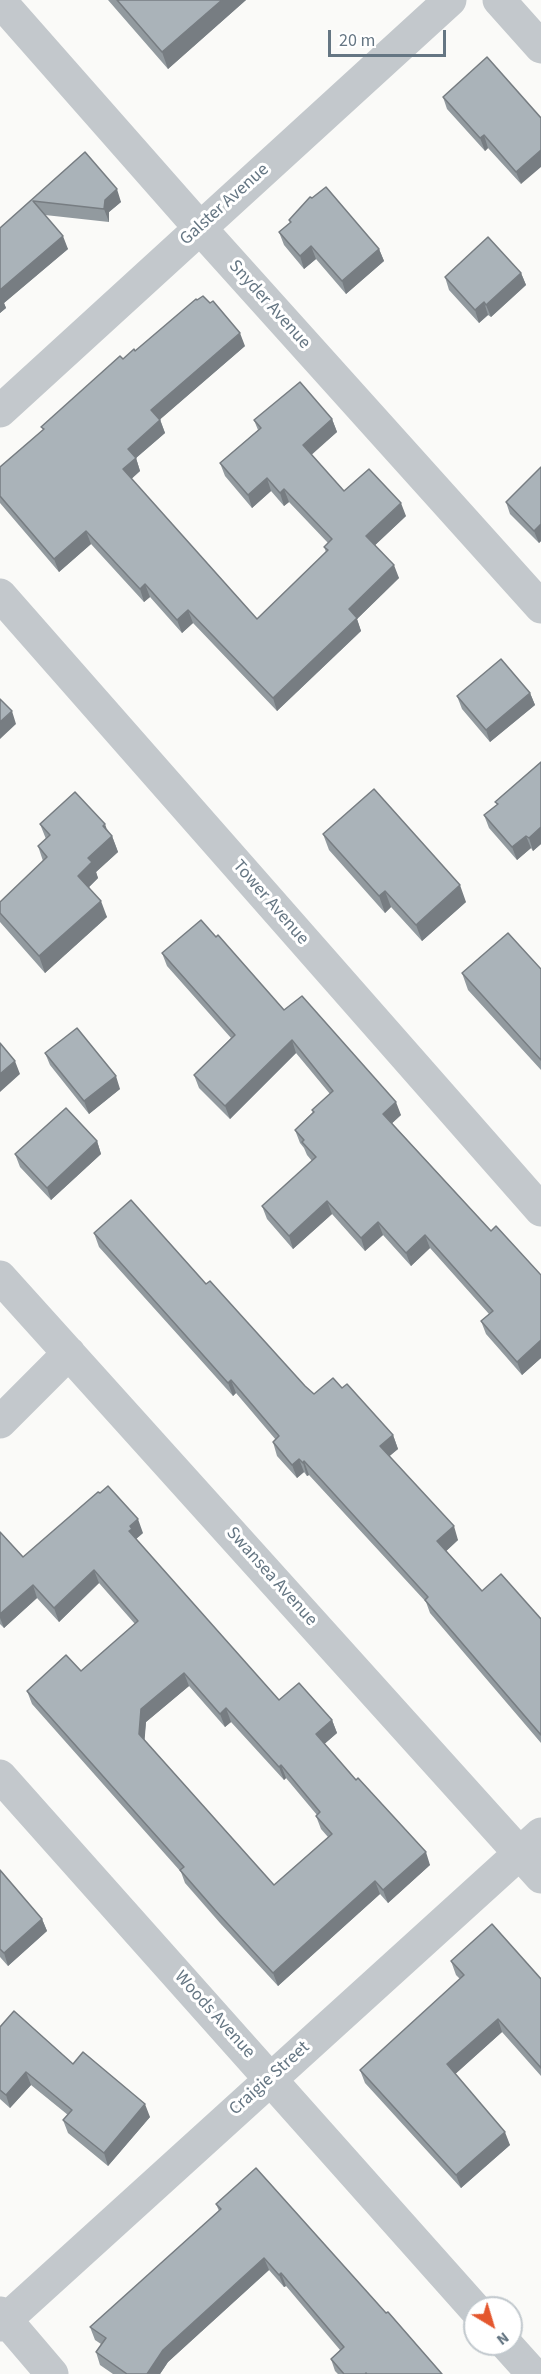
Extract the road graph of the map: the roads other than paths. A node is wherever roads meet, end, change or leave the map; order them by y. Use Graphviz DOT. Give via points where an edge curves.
graph roads {
  1 [pos="450,0"];
  2 [pos="499,0"];
  3 [pos="0,1"];
  4 [pos="541,47"];
  5 [pos="200,228"];
  6 [pos="0,411"];
  7 [pos="0,596"];
  8 [pos="541,608"];
  9 [pos="541,1210"];
  10 [pos="0,1276"];
  11 [pos="69,1353"];
  12 [pos="0,1422"];
  13 [pos="0,1776"];
  14 [pos="530,1844"];
  15 [pos="541,1877"];
  16 [pos="271,2078"];
  17 [pos="464,2296"];
  18 [pos="2,2319"];
  19 [pos="517,2356"];
  20 [pos="52,2374"];
  21 [pos="533,2374"];
  1 -- 5 [label="street, Galster Avenue"];
  2 -- 4 [label="street"];
  3 -- 5 [label="street, Snyder Avenue"];
  5 -- 6 [label="street, Galster Avenue"];
  5 -- 8 [label="street, Snyder Avenue"];
  7 -- 9 [label="street, Tower Avenue"];
  10 -- 11 [label="street, Swansea Avenue"];
  11 -- 12 [label="street"];
  11 -- 14 [label="street, Swansea Avenue"];
  13 -- 16 [label="street, Woods Avenue"];
  14 -- 15 [label="street, Swansea Avenue"];
  14 -- 16 [label="street, Craigie Street"];
  16 -- 17 [label="street, Woods Avenue"];
  16 -- 18 [label="street, Craigie Street"];
  18 -- 20 [label="street"];
  19 -- 21 [label="street"];
}
